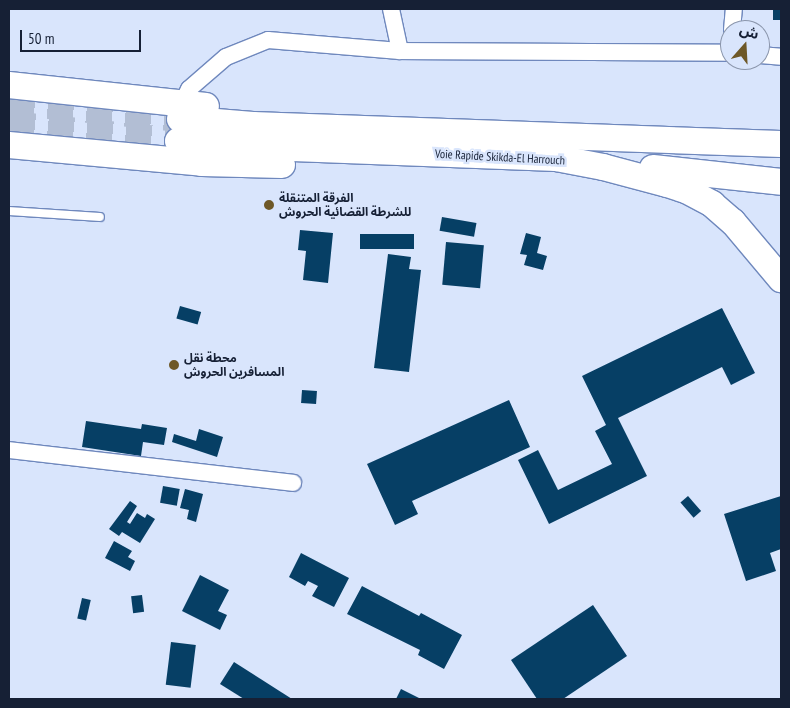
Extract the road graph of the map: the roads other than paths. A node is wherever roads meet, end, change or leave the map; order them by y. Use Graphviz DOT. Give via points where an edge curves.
graph roads {
  1 [pos="391,9"];
  2 [pos="400,51"];
  3 [pos="720,52"];
  4 [pos="9,85"];
  5 [pos="180,121"];
  6 [pos="781,144"];
  7 [pos="9,145"];
  8 [pos="569,148"];
  9 [pos="469,155"];
  10 [pos="781,159"];
  11 [pos="781,182"];
  12 [pos="9,211"];
  13 [pos="100,217"];
  14 [pos="781,279"];
  15 [pos="9,450"];
  16 [pos="293,482"];
  1 -- 2 [label="street"];
  2 -- 3 [label="street"];
  2 -- 5 [label="street" via="268,40 226,57 189,89"];
  4 -- 5 [label="highway"];
  5 -- 8 [label="highway, Voie Rapide Skikda-El Harrouch" via="410,121 518,133"];
  5 -- 9 [label="highway, Voie Rapide Skikda-El Harrouch" via="266,147"];
  6 -- 8 [label="highway, Voie Rapide Skikda-El Harrouch"];
  7 -- 9 [label="highway" via="243,164 325,164"];
  8 -- 9 [label="highway, Voie Rapide Skikda-El Harrouch"];
  8 -- 10 [label="highway"];
  8 -- 11 [label="highway"];
  8 -- 14 [label="highway, Voie Rapide Skikda-El Harrouch" via="700,197 733,222"];
  12 -- 13 [label="lane"];
  15 -- 16 [label="street"];
}
